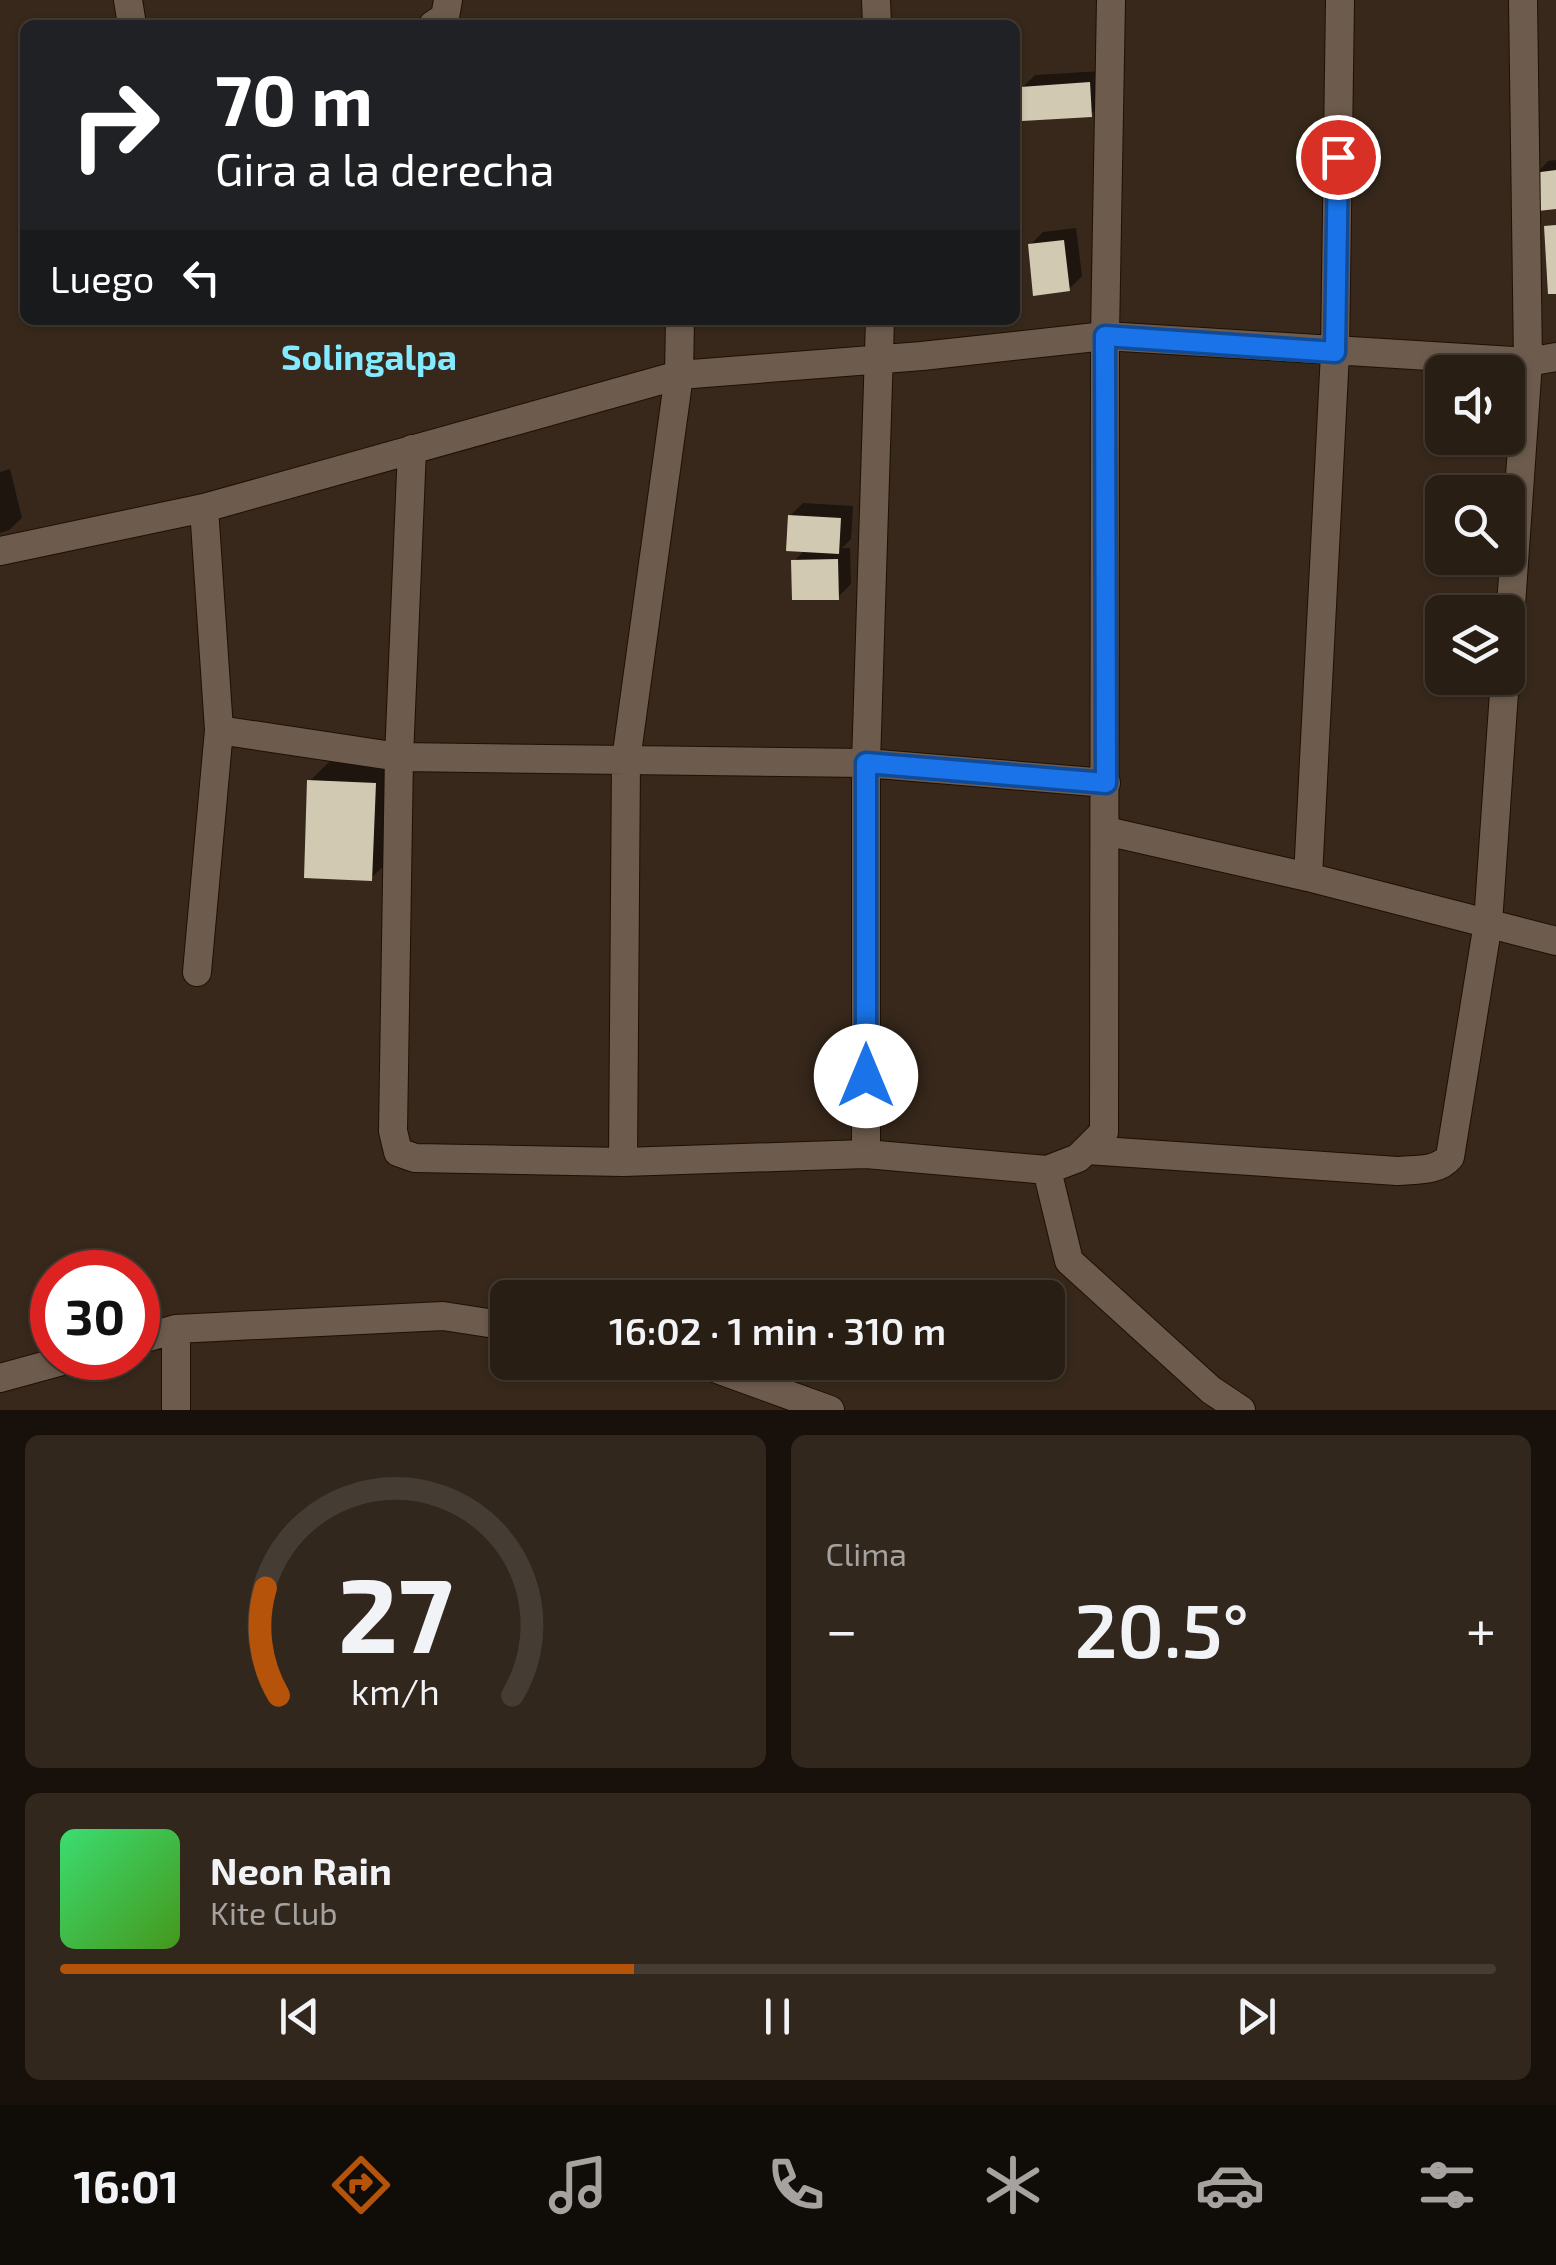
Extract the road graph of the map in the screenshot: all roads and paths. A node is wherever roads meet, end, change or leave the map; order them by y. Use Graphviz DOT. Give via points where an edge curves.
graph roads {
  1 [pos="1111,0"];
  2 [pos="1340,0"];
  3 [pos="1523,0"];
  4 [pos="680,325"];
  5 [pos="880,325"];
  6 [pos="1105,336"];
  7 [pos="1335,352"];
  8 [pos="880,359"];
  9 [pos="1542,360"];
  10 [pos="679,376"];
  11 [pos="412,449"];
  12 [pos="204,508"];
  13 [pos="0,551"];
  14 [pos="1514,595"];
  15 [pos="1504,695"];
  16 [pos="219,730"];
  17 [pos="399,757"];
  18 [pos="626,760"];
  19 [pos="866,763"];
  20 [pos="1106,783"];
  21 [pos="1106,830"];
  22 [pos="1308,877"];
  23 [pos="1488,923"];
  24 [pos="1556,940"];
  25 [pos="198,972"];
  26 [pos="1086,1150"];
  27 [pos="866,1154"];
  28 [pos="622,1162"];
  29 [pos="1047,1170"];
  30 [pos="490,1323"];
  31 [pos="176,1329"];
  32 [pos="160,1334"];
  33 [pos="30,1370"];
  34 [pos="0,1378"];
  35 [pos="748,1380"];
  36 [pos="176,1410"];
  37 [pos="830,1410"];
  38 [pos="1242,1410"];
  1 -- 6 [label="street"];
  2 -- 7 [label="street"];
  3 -- 9 [label="street"];
  4 -- 10 [label="street"];
  5 -- 8 [label="street"];
  6 -- 7 [label="street"];
  6 -- 8 [label="street"];
  6 -- 20 [label="street"];
  7 -- 9 [label="street"];
  7 -- 22 [label="street"];
  8 -- 10 [label="street"];
  8 -- 19 [label="street"];
  9 -- 14 [label="street"];
  10 -- 11 [label="street"];
  10 -- 18 [label="street"];
  11 -- 12 [label="street"];
  11 -- 17 [label="street"];
  12 -- 13 [label="street"];
  12 -- 16 [label="street"];
  15 -- 23 [label="street"];
  16 -- 17 [label="street"];
  16 -- 25 [label="street"];
  17 -- 18 [label="street"];
  17 -- 28 [label="street" via="393,1131 398,1152 416,1158"];
  18 -- 19 [label="street"];
  18 -- 28 [label="street"];
  19 -- 20 [label="street"];
  19 -- 27 [label="street"];
  20 -- 21 [label="street"];
  21 -- 22 [label="street"];
  21 -- 26 [label="street" via="1104,1132"];
  22 -- 23 [label="street"];
  23 -- 24 [label="street"];
  23 -- 26 [label="street" via="1445,1164 1398,1171"];
  26 -- 29 [label="street"];
  27 -- 28 [label="street"];
  27 -- 29 [label="street"];
  29 -- 38 [label="street" via="1069,1261"];
  30 -- 31 [label="street" via="443,1316"];
  31 -- 32 [label="street"];
  31 -- 36 [label="street"];
  33 -- 34 [label="street"];
  35 -- 37 [label="street"];
}
